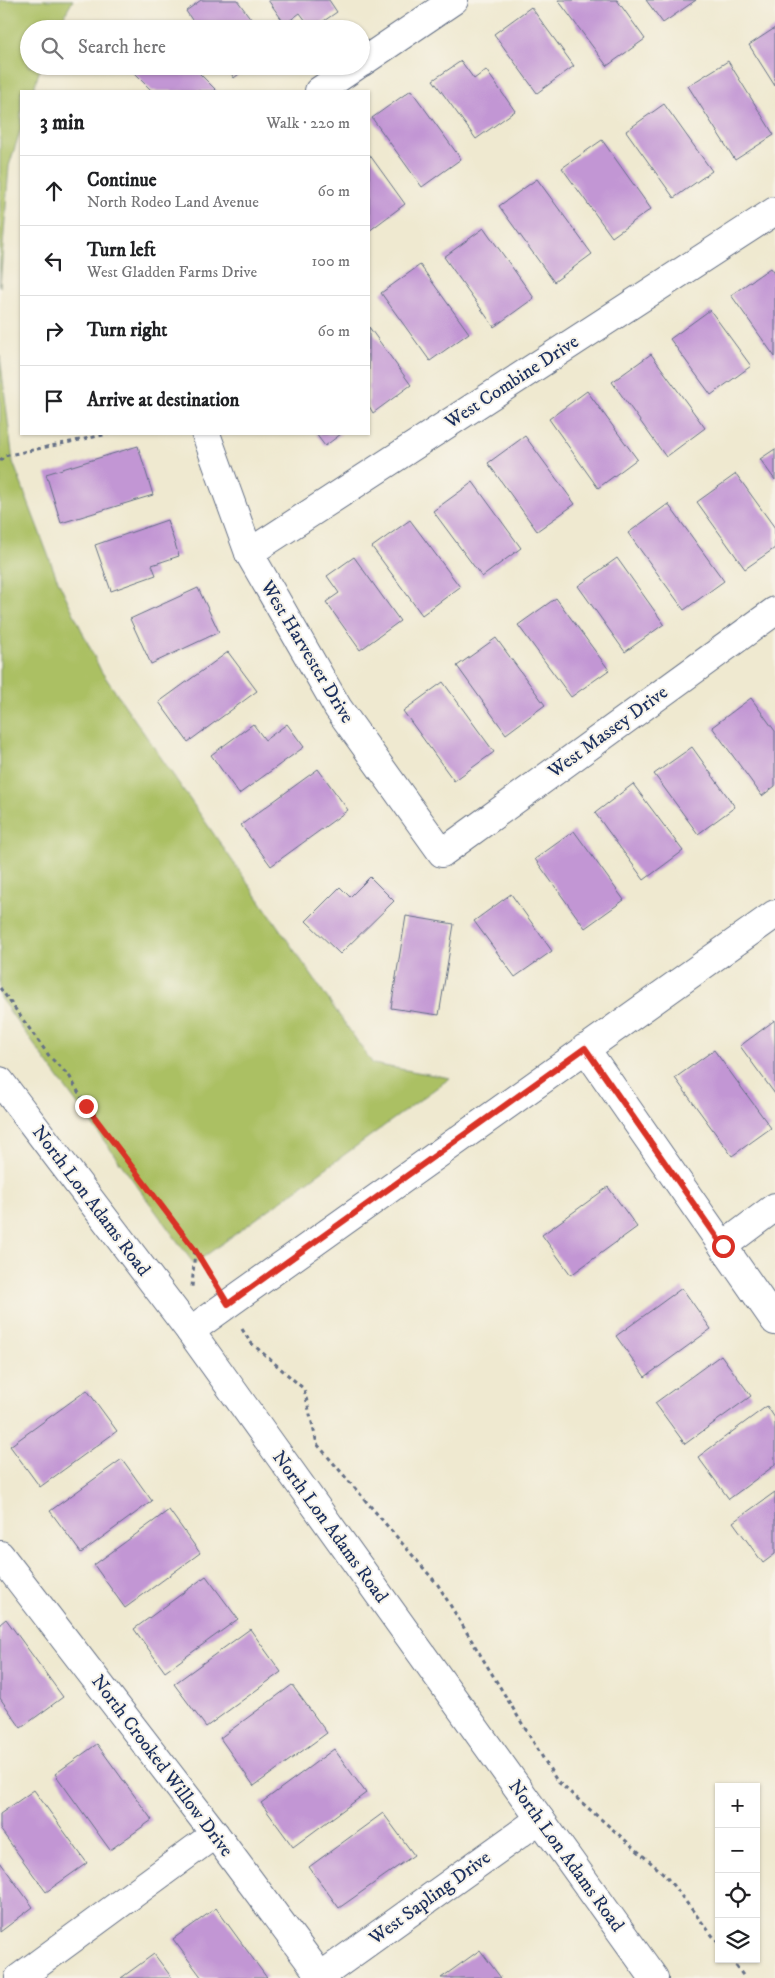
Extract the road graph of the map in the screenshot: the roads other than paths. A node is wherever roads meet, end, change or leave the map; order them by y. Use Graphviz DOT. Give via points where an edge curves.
graph roads {
  1 [pos="454,0"];
  2 [pos="370,57"];
  3 [pos="343,75"];
  4 [pos="320,90"];
  5 [pos="775,212"];
  6 [pos="206,435"];
  7 [pos="249,554"];
  8 [pos="775,611"];
  9 [pos="442,853"];
  10 [pos="775,914"];
  11 [pos="585,1048"];
  12 [pos="0,1081"];
  13 [pos="775,1206"];
  14 [pos="723,1246"];
  15 [pos="775,1321"];
  16 [pos="190,1331"];
  17 [pos="0,1555"];
  18 [pos="540,1819"];
  19 [pos="216,1834"];
  20 [pos="322,1977"];
  21 [pos="19,1978"];
  22 [pos="654,1978"];
  1 -- 2 [label="street"];
  3 -- 4 [label="street"];
  5 -- 7 [label="street, West Combine Drive"];
  6 -- 7 [label="street, West Harvester Drive"];
  7 -- 9 [label="street, West Harvester Drive" via="338,708"];
  8 -- 9 [label="street, West Massey Drive"];
  10 -- 11 [label="street"];
  11 -- 14 [label="street"];
  11 -- 16 [label="street"];
  12 -- 16 [label="street, North Lon Adams Road"];
  13 -- 14 [label="street"];
  14 -- 15 [label="street"];
  16 -- 18 [label="street, North Lon Adams Road"];
  17 -- 19 [label="street, North Crooked Willow Drive"];
  18 -- 20 [label="street, West Sapling Drive"];
  18 -- 22 [label="street, North Lon Adams Road"];
  19 -- 20 [label="street, North Crooked Willow Drive"];
  19 -- 21 [label="street"];
}
